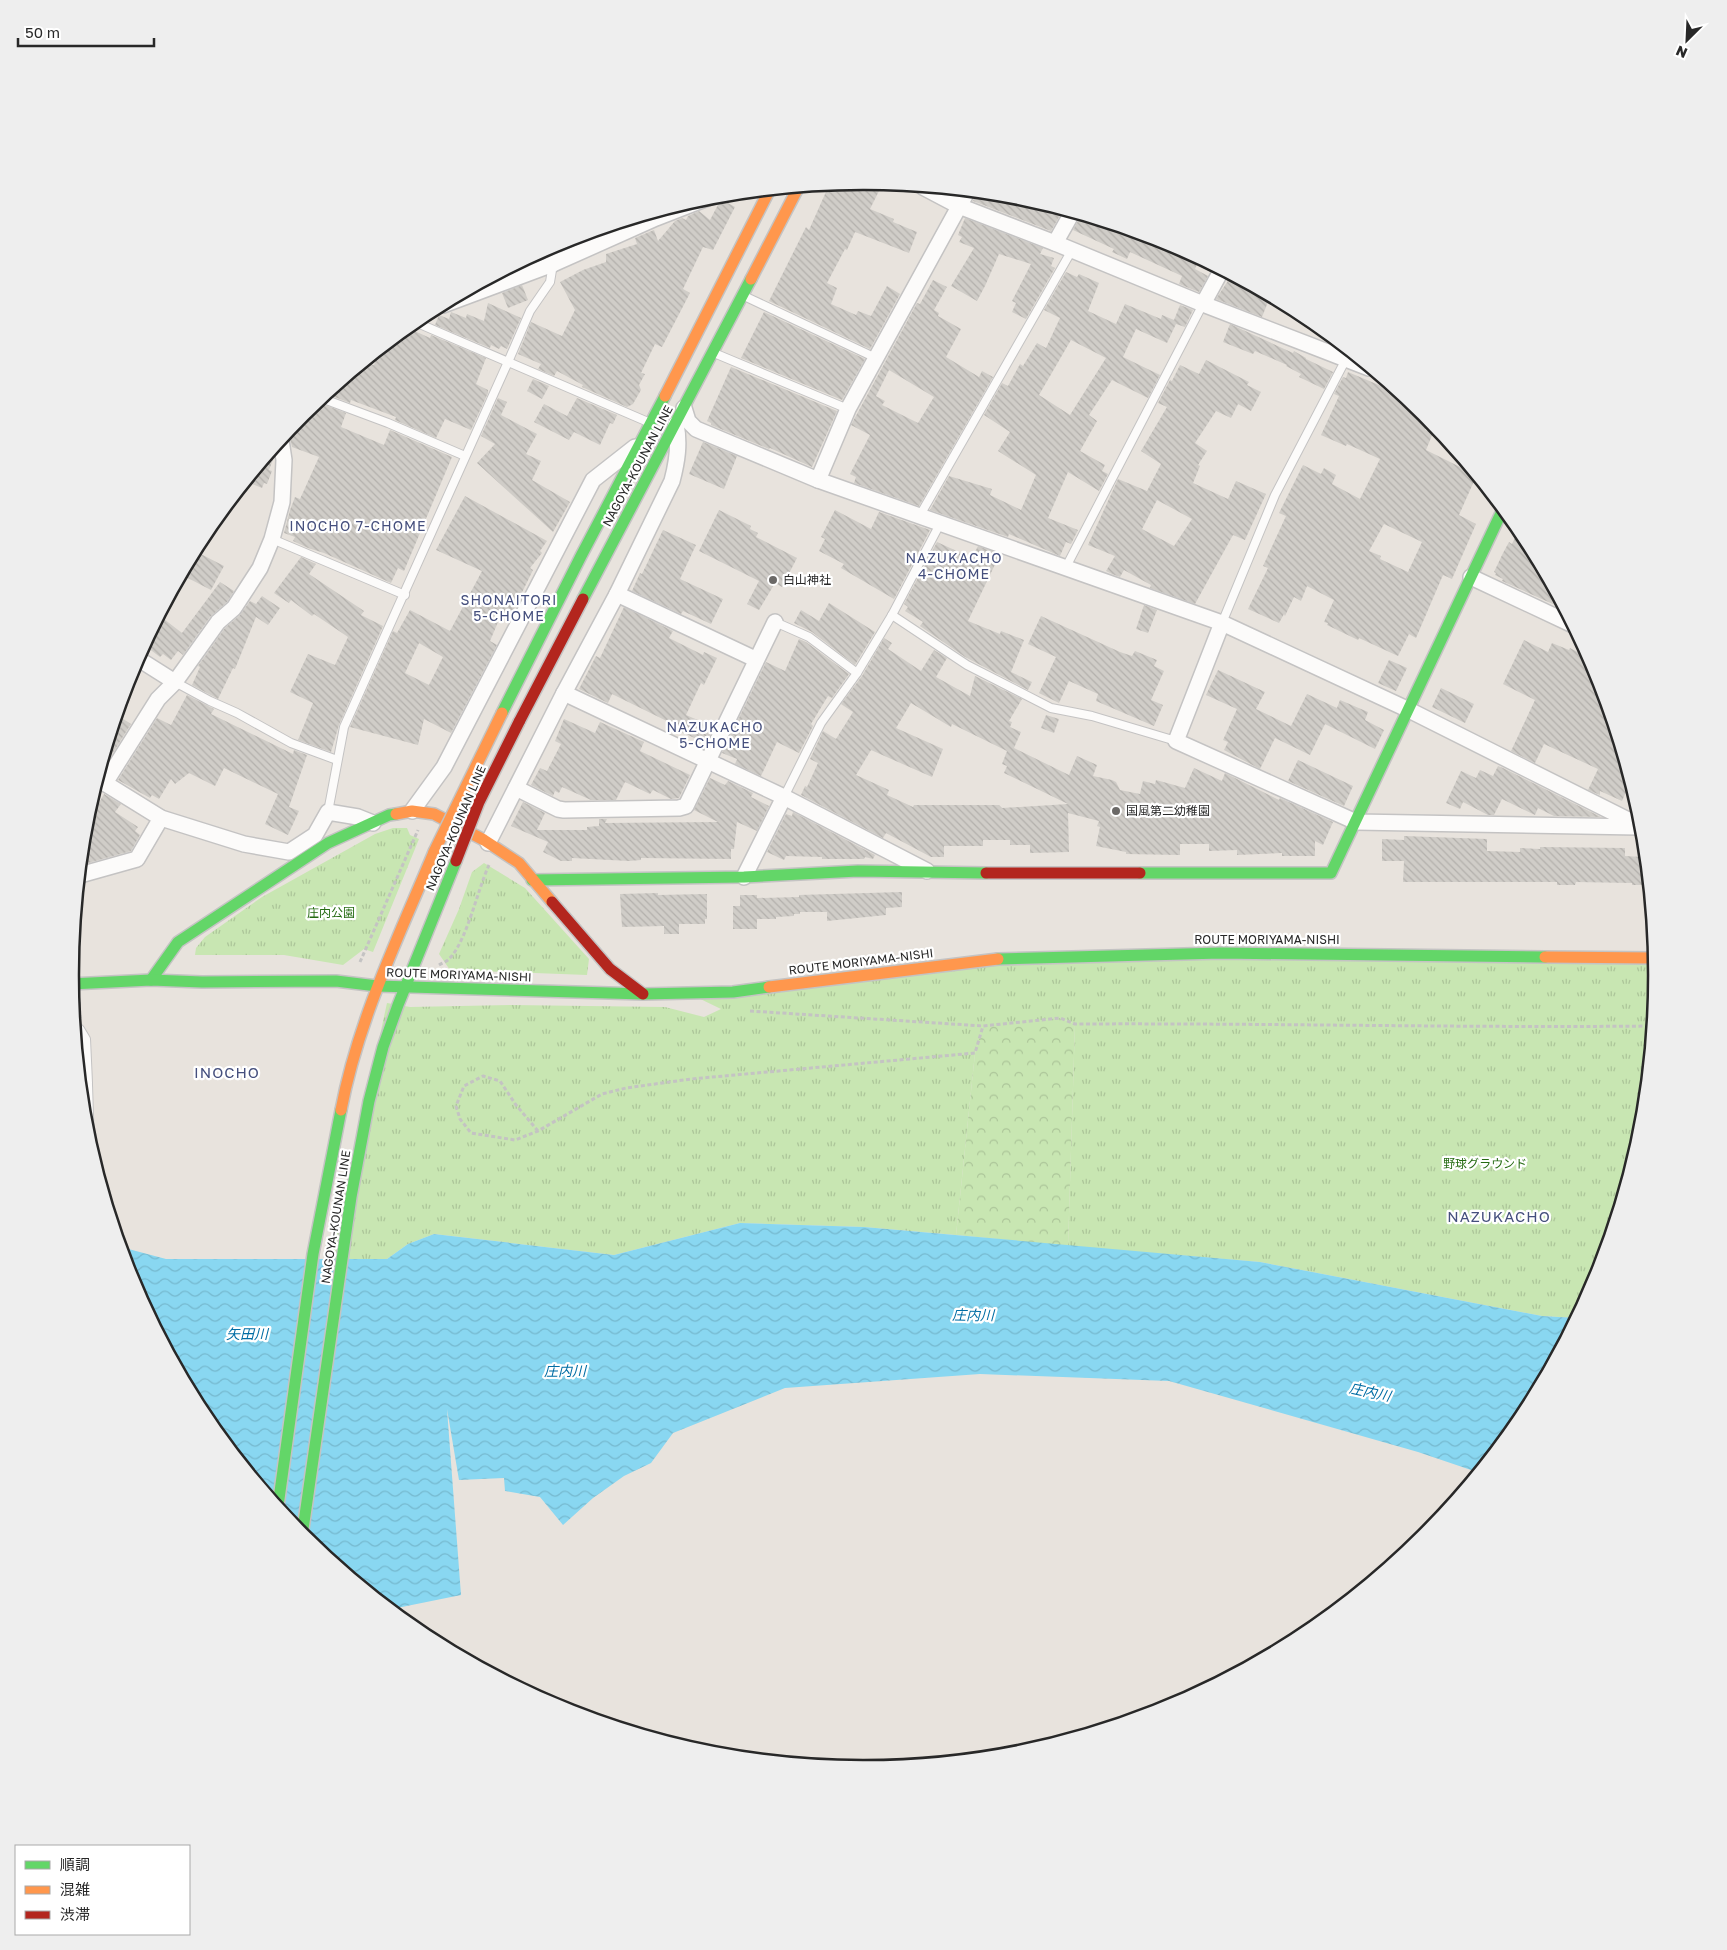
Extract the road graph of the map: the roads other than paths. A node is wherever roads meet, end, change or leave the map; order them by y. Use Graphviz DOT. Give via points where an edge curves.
graph roads {
  1 [pos="795,194"];
  2 [pos="936,194"];
  3 [pos="766,196"];
  4 [pos="964,197"];
  5 [pos="959,206"];
  6 [pos="1069,218"];
  7 [pos="648,221"];
  8 [pos="587,241"];
  9 [pos="1055,243"];
  10 [pos="1072,250"];
  11 [pos="554,254"];
  12 [pos="1219,275"];
  13 [pos="742,295"];
  14 [pos="1203,304"];
  15 [pos="424,326"];
  16 [pos="711,352"];
  17 [pos="1342,353"];
  18 [pos="1347,357"];
  19 [pos="876,358"];
  20 [pos="508,362"];
  21 [pos="329,401"];
  22 [pos="684,408"];
  23 [pos="848,409"];
  24 [pos="650,423"];
  25 [pos="676,423"];
  26 [pos="638,446"];
  27 [pos="282,448"];
  28 [pos="465,456"];
  29 [pos="818,480"];
  30 [pos="1500,516"];
  31 [pos="919,517"];
  32 [pos="941,522"];
  33 [pos="272,539"];
  34 [pos="1066,567"];
  35 [pos="1471,576"];
  36 [pos="617,594"];
  37 [pos="405,595"];
  38 [pos="892,615"];
  39 [pos="1563,620"];
  40 [pos="775,622"];
  41 [pos="1222,622"];
  42 [pos="755,659"];
  43 [pos="144,662"];
  44 [pos="857,673"];
  45 [pos="175,682"];
  46 [pos="564,693"];
  47 [pos="1409,710"];
  48 [pos="1176,741"];
  49 [pos="337,760"];
  50 [pos="707,762"];
  51 [pos="104,777"];
  52 [pos="103,782"];
  53 [pos="516,788"];
  54 [pos="784,797"];
  55 [pos="412,811"];
  56 [pos="328,812"];
  57 [pos="161,818"];
  58 [pos="1356,822"];
  59 [pos="373,823"];
  60 [pos="1633,823"];
  61 [pos="1634,827"];
  62 [pos="488,843"];
  63 [pos="930,872"];
  64 [pos="85,874"];
  65 [pos="744,877"];
  66 [pos="532,880"];
  67 [pos="1648,958"];
  68 [pos="151,980"];
  69 [pos="79,984"];
  70 [pos="376,986"];
  71 [pos="405,987"];
  72 [pos="643,994"];
  73 [pos="80,1030"];
  74 [pos="86,1080"];
  75 [pos="88,1085"];
  76 [pos="87,1091"];
  77 [pos="279,1498"];
  78 [pos="304,1524"];
  1 -- 13 [label="main road, NAGOYA-KOUNAN LINE"];
  2 -- 5 [label="street"];
  3 -- 24 [label="main road, NAGOYA-KOUNAN LINE"];
  4 -- 5 [label="street"];
  5 -- 9 [label="street"];
  5 -- 19 [label="street"];
  6 -- 9 [label="street"];
  7 -- 8 [label="street"];
  9 -- 10 [label="street"];
  10 -- 14 [label="street"];
  10 -- 31 [label="lane"];
  11 -- 20 [label="lane" via="550,282 530,311"];
  12 -- 14 [label="street"];
  13 -- 16 [label="main road, NAGOYA-KOUNAN LINE"];
  13 -- 19 [label="lane"];
  14 -- 17 [label="street"];
  14 -- 34 [label="lane"];
  15 -- 20 [label="lane"];
  16 -- 22 [label="main road, NAGOYA-KOUNAN LINE"];
  16 -- 23 [label="lane"];
  18 -- 41 [label="lane" via="1276,495"];
  19 -- 23 [label="street"];
  20 -- 24 [label="lane"];
  20 -- 28 [label="lane"];
  21 -- 28 [label="lane"];
  22 -- 25 [label="main road, NAGOYA-KOUNAN LINE"];
  22 -- 29 [label="street" via="688,421 696,429"];
  23 -- 29 [label="street"];
  24 -- 26 [label="main road, NAGOYA-KOUNAN LINE"];
  25 -- 36 [label="street" via="677,463 672,481"];
  25 -- 71 [label="main road, NAGOYA-KOUNAN LINE, bridge" via="479,802"];
  26 -- 55 [label="street" via="593,480 444,767"];
  26 -- 70 [label="main road, NAGOYA-KOUNAN LINE, bridge" via="470,776"];
  27 -- 33 [label="street" via="282,502"];
  28 -- 37 [label="lane"];
  29 -- 31 [label="street"];
  30 -- 35 [label="main road"];
  31 -- 32 [label="street"];
  32 -- 34 [label="street"];
  32 -- 38 [label="lane"];
  33 -- 37 [label="lane"];
  33 -- 45 [label="street" via="260,568 234,608 218,622"];
  34 -- 41 [label="street"];
  35 -- 39 [label="street"];
  35 -- 47 [label="main road"];
  36 -- 42 [label="street"];
  36 -- 46 [label="street"];
  37 -- 49 [label="lane" via="344,727"];
  38 -- 44 [label="lane"];
  38 -- 48 [label="lane" via="967,665 1051,708 1092,716"];
  40 -- 42 [label="street"];
  40 -- 44 [label="lane" via="809,637"];
  41 -- 47 [label="street"];
  41 -- 48 [label="street"];
  42 -- 50 [label="street"];
  43 -- 45 [label="street"];
  44 -- 54 [label="lane" via="821,723"];
  45 -- 49 [label="lane" via="291,743"];
  45 -- 51 [label="street" via="158,699"];
  46 -- 50 [label="street"];
  46 -- 53 [label="street"];
  47 -- 58 [label="main road"];
  47 -- 60 [label="street"];
  48 -- 58 [label="street"];
  49 -- 56 [label="lane"];
  50 -- 53 [label="street" via="686,806 679,808 564,810"];
  50 -- 54 [label="street"];
  52 -- 57 [label="street"];
  53 -- 62 [label="street"];
  54 -- 63 [label="street"];
  54 -- 65 [label="street"];
  55 -- 59 [label="main road" via="389,815"];
  55 -- 62 [label="main road" via="434,814"];
  56 -- 57 [label="street" via="315,835 289,852 244,844"];
  56 -- 59 [label="street"];
  57 -- 64 [label="street" via="136,859"];
  58 -- 61 [label="street"];
  58 -- 63 [label="main road" via="1331,873"];
  59 -- 68 [label="main road" via="328,843 178,942"];
  62 -- 66 [label="main road" via="519,863"];
  63 -- 65 [label="main road" via="858,871"];
  65 -- 66 [label="main road"];
  66 -- 72 [label="main road" via="610,969"];
  67 -- 72 [label="main road, ROUTE MORIYAMA-NISHI" via="1221,953 1011,957 733,992"];
  68 -- 69 [label="main road, ROUTE MORIYAMA-NISHI"];
  68 -- 70 [label="main road, ROUTE MORIYAMA-NISHI" via="336,980"];
  70 -- 71 [label="main road, ROUTE MORIYAMA-NISHI"];
  70 -- 77 [label="main road, NAGOYA-KOUNAN LINE" via="344,1093 314,1254"];
  71 -- 72 [label="main road, ROUTE MORIYAMA-NISHI"];
  71 -- 78 [label="main road, NAGOYA-KOUNAN LINE" via="370,1101 351,1197"];
  73 -- 75 [label="lane" via="86,1039"];
  74 -- 75 [label="lane"];
  75 -- 76 [label="lane"];
}
